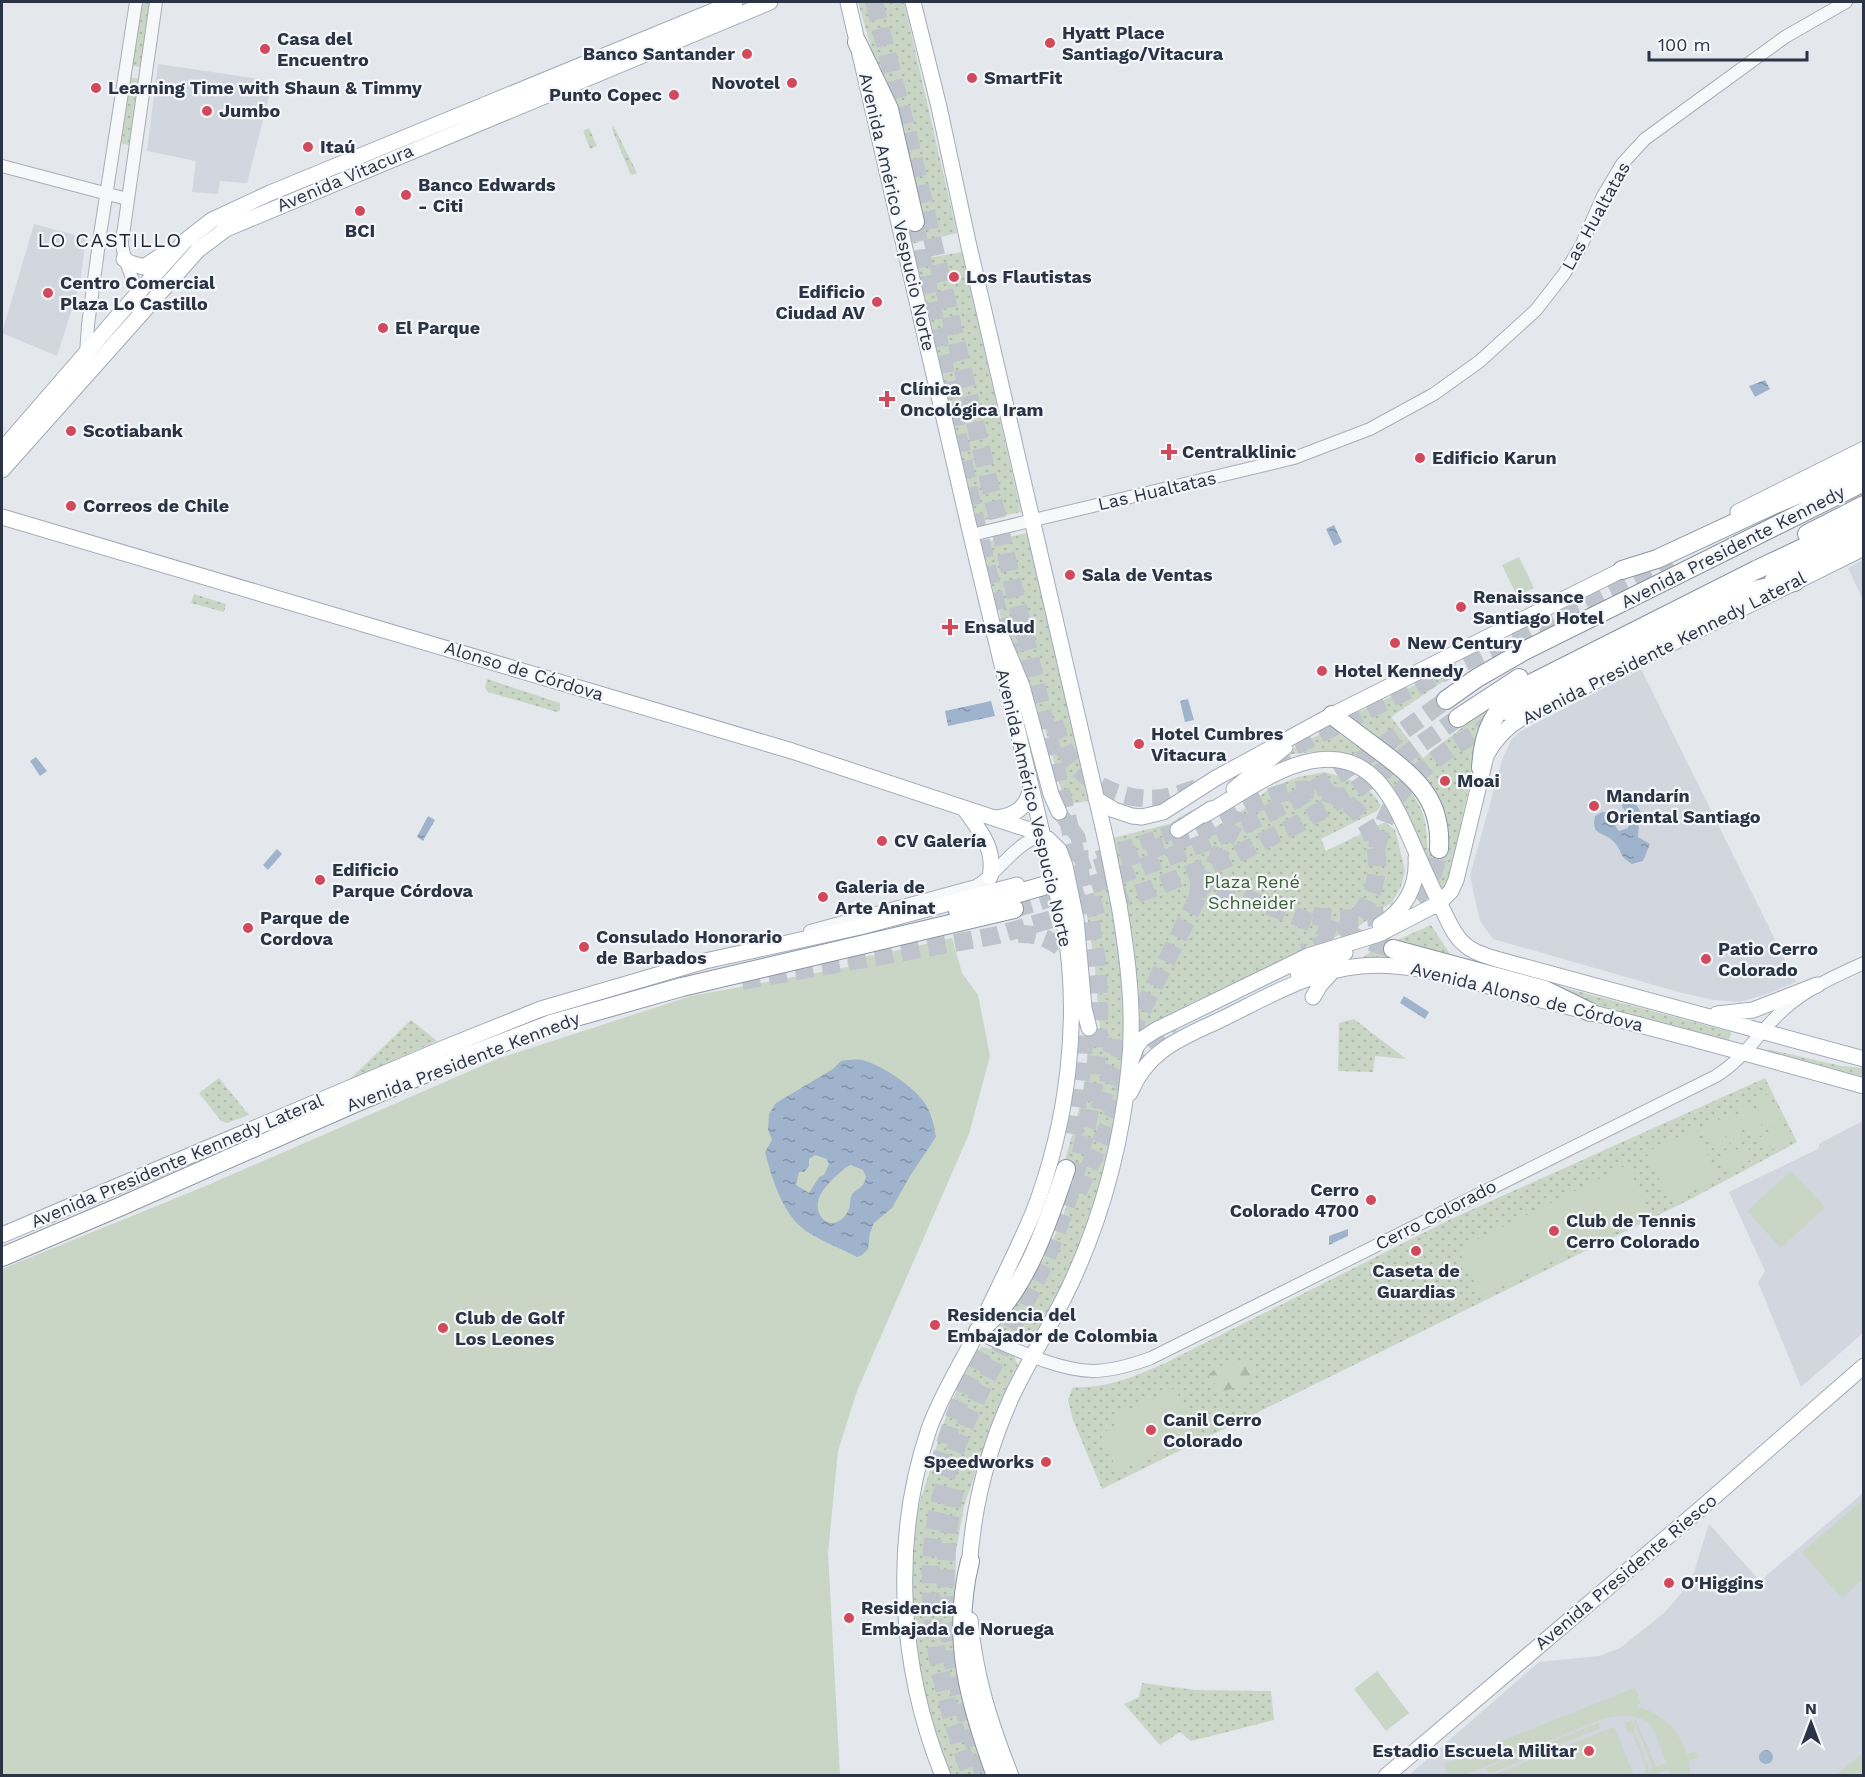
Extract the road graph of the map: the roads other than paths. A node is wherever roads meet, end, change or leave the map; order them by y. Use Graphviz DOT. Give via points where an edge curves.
graph roads {
  1 [pos="136,2"];
  2 [pos="156,2"];
  3 [pos="735,2"];
  4 [pos="770,2"];
  5 [pos="848,2"];
  6 [pos="913,2"];
  7 [pos="1846,2"];
  8 [pos="857,42"];
  9 [pos="622,48"];
  10 [pos="127,62"];
  11 [pos="147,65"];
  12 [pos="580,81"];
  13 [pos="2,166"];
  14 [pos="109,177"];
  15 [pos="129,181"];
  16 [pos="106,195"];
  17 [pos="127,199"];
  18 [pos="103,214"];
  19 [pos="124,216"];
  20 [pos="915,222"];
  21 [pos="185,241"];
  22 [pos="124,259"];
  23 [pos="138,292"];
  24 [pos="138,316"];
  25 [pos="86,354"];
  26 [pos="1863,449"];
  27 [pos="2,450"];
  28 [pos="1863,467"];
  29 [pos="2,470"];
  30 [pos="1863,482"];
  31 [pos="1863,506"];
  32 [pos="2,517"];
  33 [pos="1863,519"];
  34 [pos="1033,521"];
  35 [pos="971,536"];
  36 [pos="1863,536"];
  37 [pos="1863,548"];
  38 [pos="1622,570"];
  39 [pos="1763,576"];
  40 [pos="1795,582"];
  41 [pos="989,610"];
  42 [pos="1446,700"];
  43 [pos="1509,712"];
  44 [pos="1332,715"];
  45 [pos="1458,718"];
  46 [pos="1308,728"];
  47 [pos="1481,768"];
  48 [pos="1031,786"];
  49 [pos="1096,799"];
  50 [pos="964,808"];
  51 [pos="1059,812"];
  52 [pos="1204,815"];
  53 [pos="995,818"];
  54 [pos="1178,830"];
  55 [pos="1043,835"];
  56 [pos="1439,849"];
  57 [pos="1416,852"];
  58 [pos="990,877"];
  59 [pos="1041,881"];
  60 [pos="1439,903"];
  61 [pos="1014,909"];
  62 [pos="1070,921"];
  63 [pos="1379,934"];
  64 [pos="774,940"];
  65 [pos="860,946"];
  66 [pos="1393,949"];
  67 [pos="1308,956"];
  68 [pos="705,961"];
  69 [pos="1863,963"];
  70 [pos="1350,967"];
  71 [pos="1302,971"];
  72 [pos="1333,971"];
  73 [pos="1817,985"];
  74 [pos="1313,997"];
  75 [pos="1590,1012"];
  76 [pos="1705,1015"];
  77 [pos="1089,1028"];
  78 [pos="1764,1032"];
  79 [pos="1166,1037"];
  80 [pos="1746,1053"];
  81 [pos="1863,1059"];
  82 [pos="1129,1067"];
  83 [pos="325,1086"];
  84 [pos="1863,1086"];
  85 [pos="1124,1107"];
  86 [pos="283,1116"];
  87 [pos="1066,1169"];
  88 [pos="2,1235"];
  89 [pos="2,1257"];
  90 [pos="977,1332"];
  91 [pos="1034,1356"];
  92 [pos="1863,1366"];
  93 [pos="970,1561"];
  94 [pos="943,1776"];
  95 [pos="996,1776"];
  96 [pos="1011,1776"];
  97 [pos="1386,1776"];
  1 -- 10 [label="street"];
  2 -- 11 [label="street"];
  3 -- 9 [label="main road, Avenida Vitacura"];
  4 -- 12 [label="main road, Avenida Vitacura"];
  5 -- 8 [label="main road, Avenida Américo Vespucio Norte"];
  6 -- 34 [label="main road"];
  7 -- 34 [label="street, Las Hualtatas" via="1785,37 1645,139 1622,164 1581,246 1536,310 1480,361 1434,394 1370,429 1294,458"];
  8 -- 20 [label="highway" via="890,109"];
  8 -- 35 [label="main road, Avenida Américo Vespucio Norte"];
  9 -- 12 [label="main road" via="613,58 583,72"];
  9 -- 21 [label="main road, Avenida Vitacura" via="256,199 212,220"];
  10 -- 11 [label="street"];
  10 -- 14 [label="street"];
  11 -- 15 [label="street"];
  12 -- 24 [label="main road, Avenida Vitacura" via="226,229 198,250"];
  13 -- 16 [label="street"];
  14 -- 15 [label="street" via="117,186"];
  14 -- 16 [label="street"];
  15 -- 17 [label="street"];
  16 -- 17 [label="street"];
  16 -- 18 [label="street"];
  17 -- 19 [label="street"];
  18 -- 19 [label="street" via="112,207"];
  18 -- 25 [label="street"];
  19 -- 22 [label="street"];
  21 -- 22 [label="main road" via="144,267"];
  21 -- 23 [label="main road, Avenida Vitacura"];
  22 -- 23 [label="street"];
  23 -- 24 [label="street"];
  23 -- 25 [label="main road, Avenida Vitacura"];
  24 -- 29 [label="main road, Avenida Vitacura"];
  25 -- 27 [label="main road, Avenida Vitacura"];
  26 -- 38 [label="main road"];
  28 -- 38 [label="highway" via="1657,559"];
  30 -- 42 [label="highway, Avenida Presidente Kennedy" via="1524,651"];
  31 -- 45 [label="highway, Avenida Presidente Kennedy" via="1545,664"];
  32 -- 50 [label="main road, Alonso de Córdova" via="792,751"];
  33 -- 39 [label="highway"];
  34 -- 35 [label="street, Las Hualtatas"];
  34 -- 49 [label="main road"];
  35 -- 41 [label="main road, Avenida Américo Vespucio Norte"];
  36 -- 39 [label="highway"];
  37 -- 40 [label="main road, Avenida Presidente Kennedy Lateral"];
  38 -- 44 [label="main road"];
  39 -- 47 [label="highway" via="1526,686 1508,700 1491,722"];
  40 -- 43 [label="highway" via="1732,600"];
  40 -- 47 [label="main road, Avenida Presidente Kennedy Lateral" via="1517,720 1496,739"];
  41 -- 48 [label="main road, Avenida Américo Vespucio Norte"];
  41 -- 51 [label="main road" via="1022,686"];
  44 -- 46 [label="main road"];
  44 -- 56 [label="highway" via="1422,787 1436,815"];
  46 -- 49 [label="main road" via="1163,812 1132,816"];
  46 -- 52 [label="main road"];
  47 -- 60 [label="main road, Avenida Presidente Kennedy Lateral" via="1454,886"];
  48 -- 53 [label="main road" via="1019,811"];
  48 -- 55 [label="main road, Avenida Américo Vespucio Norte"];
  49 -- 82 [label="main road, bridge" via="1128,968"];
  50 -- 53 [label="main road, Alonso de Córdova"];
  50 -- 58 [label="main road" via="987,844"];
  52 -- 54 [label="main road"];
  52 -- 57 [label="main road, Avenida Alonso de Córdova" via="1299,764 1343,761 1363,769 1382,784"];
  53 -- 55 [label="main road, Alonso de Córdova"];
  55 -- 58 [label="street" via="1025,843"];
  55 -- 62 [label="main road, Avenida Américo Vespucio Norte, bridge" via="1053,851"];
  57 -- 60 [label="main road, Avenida Alonso de Córdova"];
  57 -- 67 [label="main road" via="1415,880 1397,913 1374,928"];
  58 -- 64 [label="street" via="964,891"];
  59 -- 65 [label="highway"];
  59 -- 68 [label="main road, Avenida Presidente Kennedy Lateral"];
  60 -- 63 [label="main road, Avenida Presidente Kennedy Lateral"];
  60 -- 76 [label="main road, Avenida Alonso de Córdova" via="1461,942 1480,954"];
  61 -- 65 [label="highway, Avenida Presidente Kennedy"];
  62 -- 77 [label="main road"];
  62 -- 90 [label="main road, Avenida Américo Vespucio Norte" via="1069,1047 1059,1128 1033,1211"];
  63 -- 67 [label="main road, Avenida Presidente Kennedy Lateral"];
  63 -- 71 [label="main road"];
  64 -- 68 [label="main road"];
  65 -- 89 [label="highway, Avenida Presidente Kennedy" via="671,990 551,1024 355,1103"];
  66 -- 75 [label="highway" via="1539,988"];
  67 -- 82 [label="main road, Avenida Presidente Kennedy Lateral" via="1156,1030 1136,1047"];
  68 -- 86 [label="main road, Avenida Presidente Kennedy Lateral" via="541,1009"];
  69 -- 73 [label="street, Cerro Colorado"];
  70 -- 71 [label="main road"];
  70 -- 72 [label="main road, Avenida Alonso de Córdova"];
  70 -- 75 [label="main road, Avenida Alonso de Córdova" via="1387,965 1418,969"];
  71 -- 79 [label="main road"];
  72 -- 74 [label="main road"];
  72 -- 85 [label="main road, Avenida Alonso de Córdova" via="1286,988 1161,1050 1139,1074"];
  73 -- 76 [label="main road" via="1753,1010"];
  73 -- 78 [label="street, Cerro Colorado" via="1784,1009"];
  75 -- 80 [label="main road, Avenida Alonso de Córdova"];
  76 -- 78 [label="main road, Avenida Alonso de Córdova"];
  78 -- 80 [label="street, Cerro Colorado"];
  78 -- 81 [label="main road, Avenida Alonso de Córdova"];
  80 -- 84 [label="main road, Avenida Alonso de Córdova"];
  80 -- 91 [label="street, Cerro Colorado" via="1716,1076 1150,1358 1115,1369 1090,1371"];
  82 -- 85 [label="main road"];
  83 -- 86 [label="main road"];
  85 -- 91 [label="main road" via="1107,1183 1087,1245"];
  86 -- 88 [label="main road, Avenida Presidente Kennedy Lateral"];
  87 -- 90 [label="highway" via="1050,1218 1019,1282"];
  90 -- 91 [label="street, Cerro Colorado"];
  90 -- 94 [label="main road, Avenida Américo Vespucio Norte" via="946,1387 924,1444 906,1552 905,1607 911,1663 923,1719"];
  91 -- 93 [label="main road" via="1013,1394 989,1455"];
  92 -- 97 [label="main road, Avenida Presidente Riesco"];
  93 -- 95 [label="highway" via="962,1605 964,1665 977,1721"];
  93 -- 96 [label="main road" via="969,1604 976,1670 985,1707"];
}
